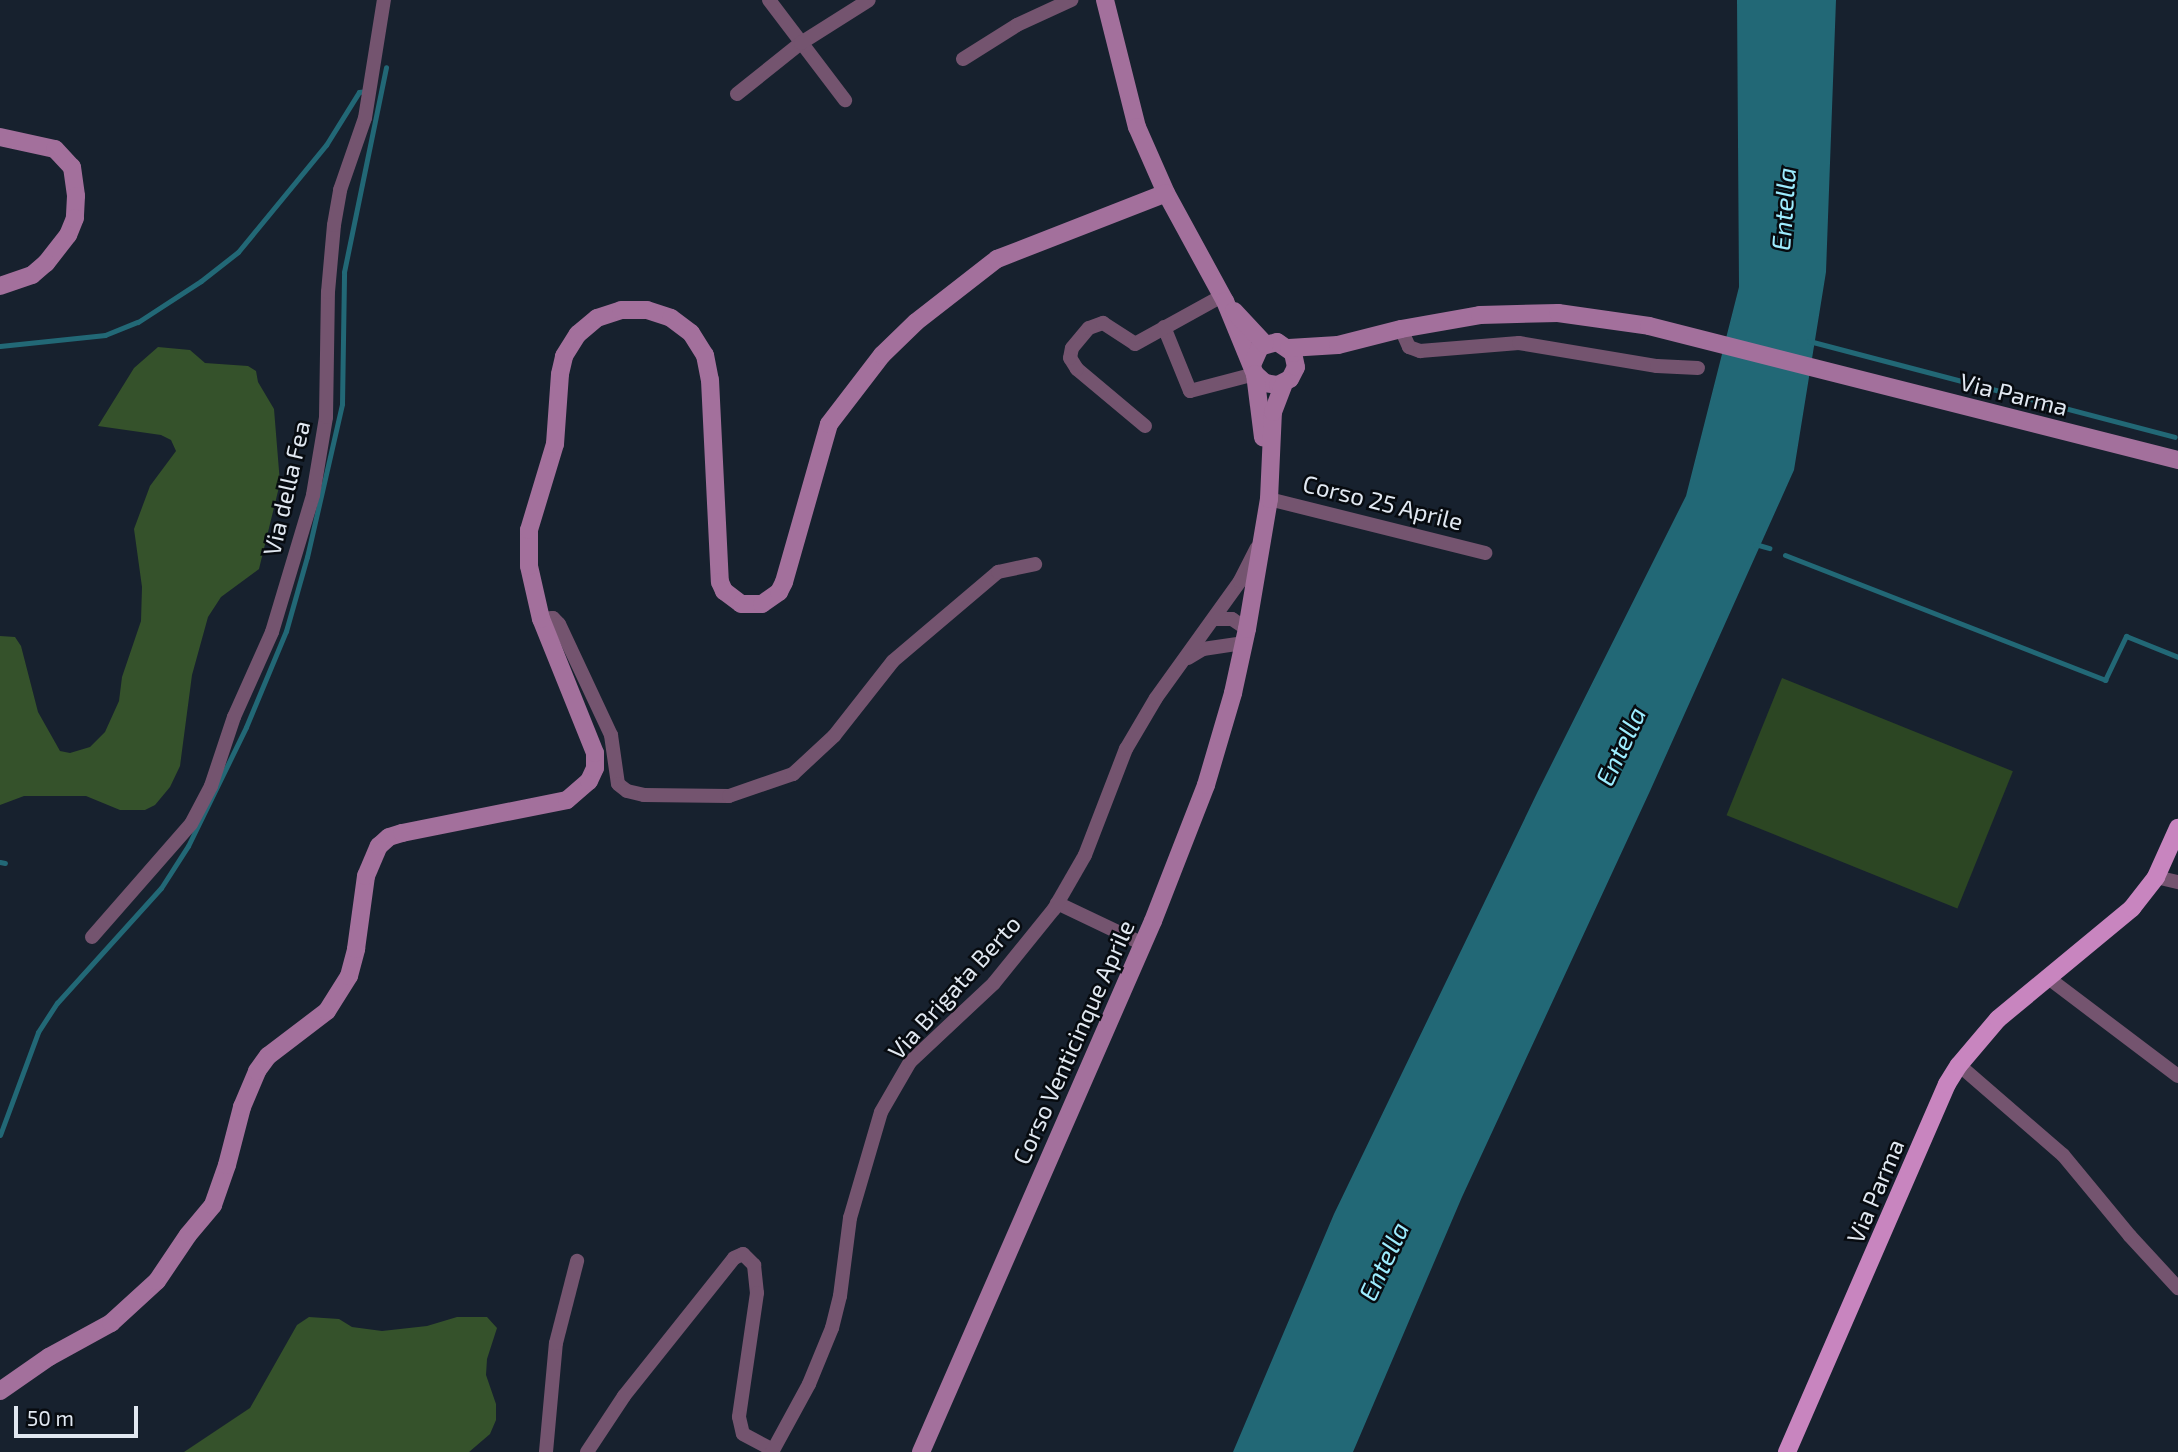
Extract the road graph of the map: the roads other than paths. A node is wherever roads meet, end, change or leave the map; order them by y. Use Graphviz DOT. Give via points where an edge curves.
graph roads {
  1 [pos="384,0"];
  2 [pos="769,0"];
  3 [pos="869,0"];
  4 [pos="1072,0"];
  5 [pos="1105,0"];
  6 [pos="801,43"];
  7 [pos="963,59"];
  8 [pos="737,94"];
  9 [pos="845,100"];
  10 [pos="0,137"];
  11 [pos="1166,193"];
  12 [pos="0,286"];
  13 [pos="1223,299"];
  14 [pos="1164,327"];
  15 [pos="1401,329"];
  16 [pos="1265,344"];
  17 [pos="1338,345"];
  18 [pos="1289,348"];
  19 [pos="1296,367"];
  20 [pos="1698,368"];
  21 [pos="1254,369"];
  22 [pos="1284,383"];
  23 [pos="1145,426"];
  24 [pos="2178,460"];
  25 [pos="1268,468"];
  26 [pos="1269,499"];
  27 [pos="1264,536"];
  28 [pos="1485,553"];
  29 [pos="1035,564"];
  30 [pos="541,619"];
  31 [pos="1214,619"];
  32 [pos="1245,636"];
  33 [pos="1180,662"];
  34 [pos="2178,828"];
  35 [pos="2156,877"];
  36 [pos="2178,882"];
  37 [pos="1057,903"];
  38 [pos="92,937"];
  39 [pos="1143,944"];
  40 [pos="2047,977"];
  41 [pos="1959,1065"];
  42 [pos="2178,1076"];
  43 [pos="577,1261"];
  44 [pos="2178,1288"];
  45 [pos="0,1391"];
  46 [pos="772,1451"];
  47 [pos="546,1452"];
  48 [pos="587,1452"];
  49 [pos="921,1452"];
  50 [pos="1787,1452"];
  1 -- 38 [label="street, Via della Fea" via="365,118 340,190 334,225 326,417 313,495 272,632 234,717 211,786 191,824"];
  2 -- 6 [label="street"];
  3 -- 6 [label="street"];
  4 -- 7 [label="street" via="1017,25"];
  5 -- 11 [label="main road" via="1126,92"];
  6 -- 8 [label="street"];
  6 -- 9 [label="street"];
  10 -- 12 [label="main road" via="55,149 72,167 76,196 68,235 46,263 32,275"];
  11 -- 13 [label="main road"];
  11 -- 30 [label="main road" via="996,259 925,314 882,355 829,424 783,582 779,592 762,604 741,604 720,582 705,355 691,334 671,318 647,310 621,310 597,318 578,334 564,356 555,444 528,530 529,565"];
  13 -- 14 [label="street"];
  13 -- 16 [label="main road"];
  13 -- 21 [label="main road, Corso 25 Aprile"];
  14 -- 21 [label="street" via="1190,391"];
  14 -- 23 [label="street" via="1135,344 1103,323 1097,324 1072,348 1070,358"];
  15 -- 17 [label="main road, Via Parma"];
  15 -- 20 [label="street" via="1409,348 1420,351 1519,343 1657,366"];
  15 -- 24 [label="main road, Via Parma" via="1467,316 1524,312 1649,326"];
  16 -- 18 [label="main road" via="1277,342"];
  16 -- 21 [label="main road" via="1256,352"];
  17 -- 18 [label="main road"];
  17 -- 19 [label="main road"];
  18 -- 19 [label="main road"];
  19 -- 22 [label="main road"];
  21 -- 22 [label="main road" via="1271,385"];
  21 -- 25 [label="main road, Corso 25 Aprile"];
  22 -- 25 [label="main road, Corso 25 Aprile" via="1273,412"];
  25 -- 26 [label="main road, Corso 25 Aprile"];
  26 -- 27 [label="main road, Corso 25 Aprile"];
  26 -- 28 [label="street, Corso 25 Aprile"];
  27 -- 31 [label="street, Via Brigata Berto"];
  27 -- 32 [label="main road, Corso 25 Aprile"];
  29 -- 30 [label="street" via="998,572 893,661 834,736 793,774 729,796 644,795 618,784 611,735 559,624 553,618"];
  30 -- 45 [label="main road" via="592,739 595,768 589,782 567,800 402,833 379,846 366,876 349,976 327,1011 268,1056 257,1071 213,1205 158,1281 111,1323 48,1357"];
  31 -- 32 [label="street" via="1232,619"];
  31 -- 33 [label="street, Via Brigata Berto"];
  32 -- 33 [label="street" via="1203,649"];
  32 -- 39 [label="main road, Corso Venticinque Aprile" via="1206,785"];
  33 -- 37 [label="street, Via Brigata Berto" via="1126,749 1085,855"];
  34 -- 35 [label="main road, Via Parma"];
  35 -- 36 [label="street"];
  35 -- 40 [label="main road, Via Parma" via="2132,908"];
  37 -- 39 [label="street"];
  37 -- 46 [label="street, Via Brigata Berto" via="994,983 910,1062 881,1112 850,1218 832,1328 809,1384"];
  39 -- 49 [label="main road, Corso Venticinque Aprile"];
  40 -- 41 [label="main road, Via Parma" via="1997,1019"];
  40 -- 42 [label="street"];
  41 -- 44 [label="street" via="2063,1155"];
  41 -- 50 [label="main road, Via Parma"];
  43 -- 47 [label="street" via="556,1343"];
  46 -- 48 [label="street" via="743,1434 739,1417 757,1293 754,1265 743,1254 734,1258 624,1395"];
}
